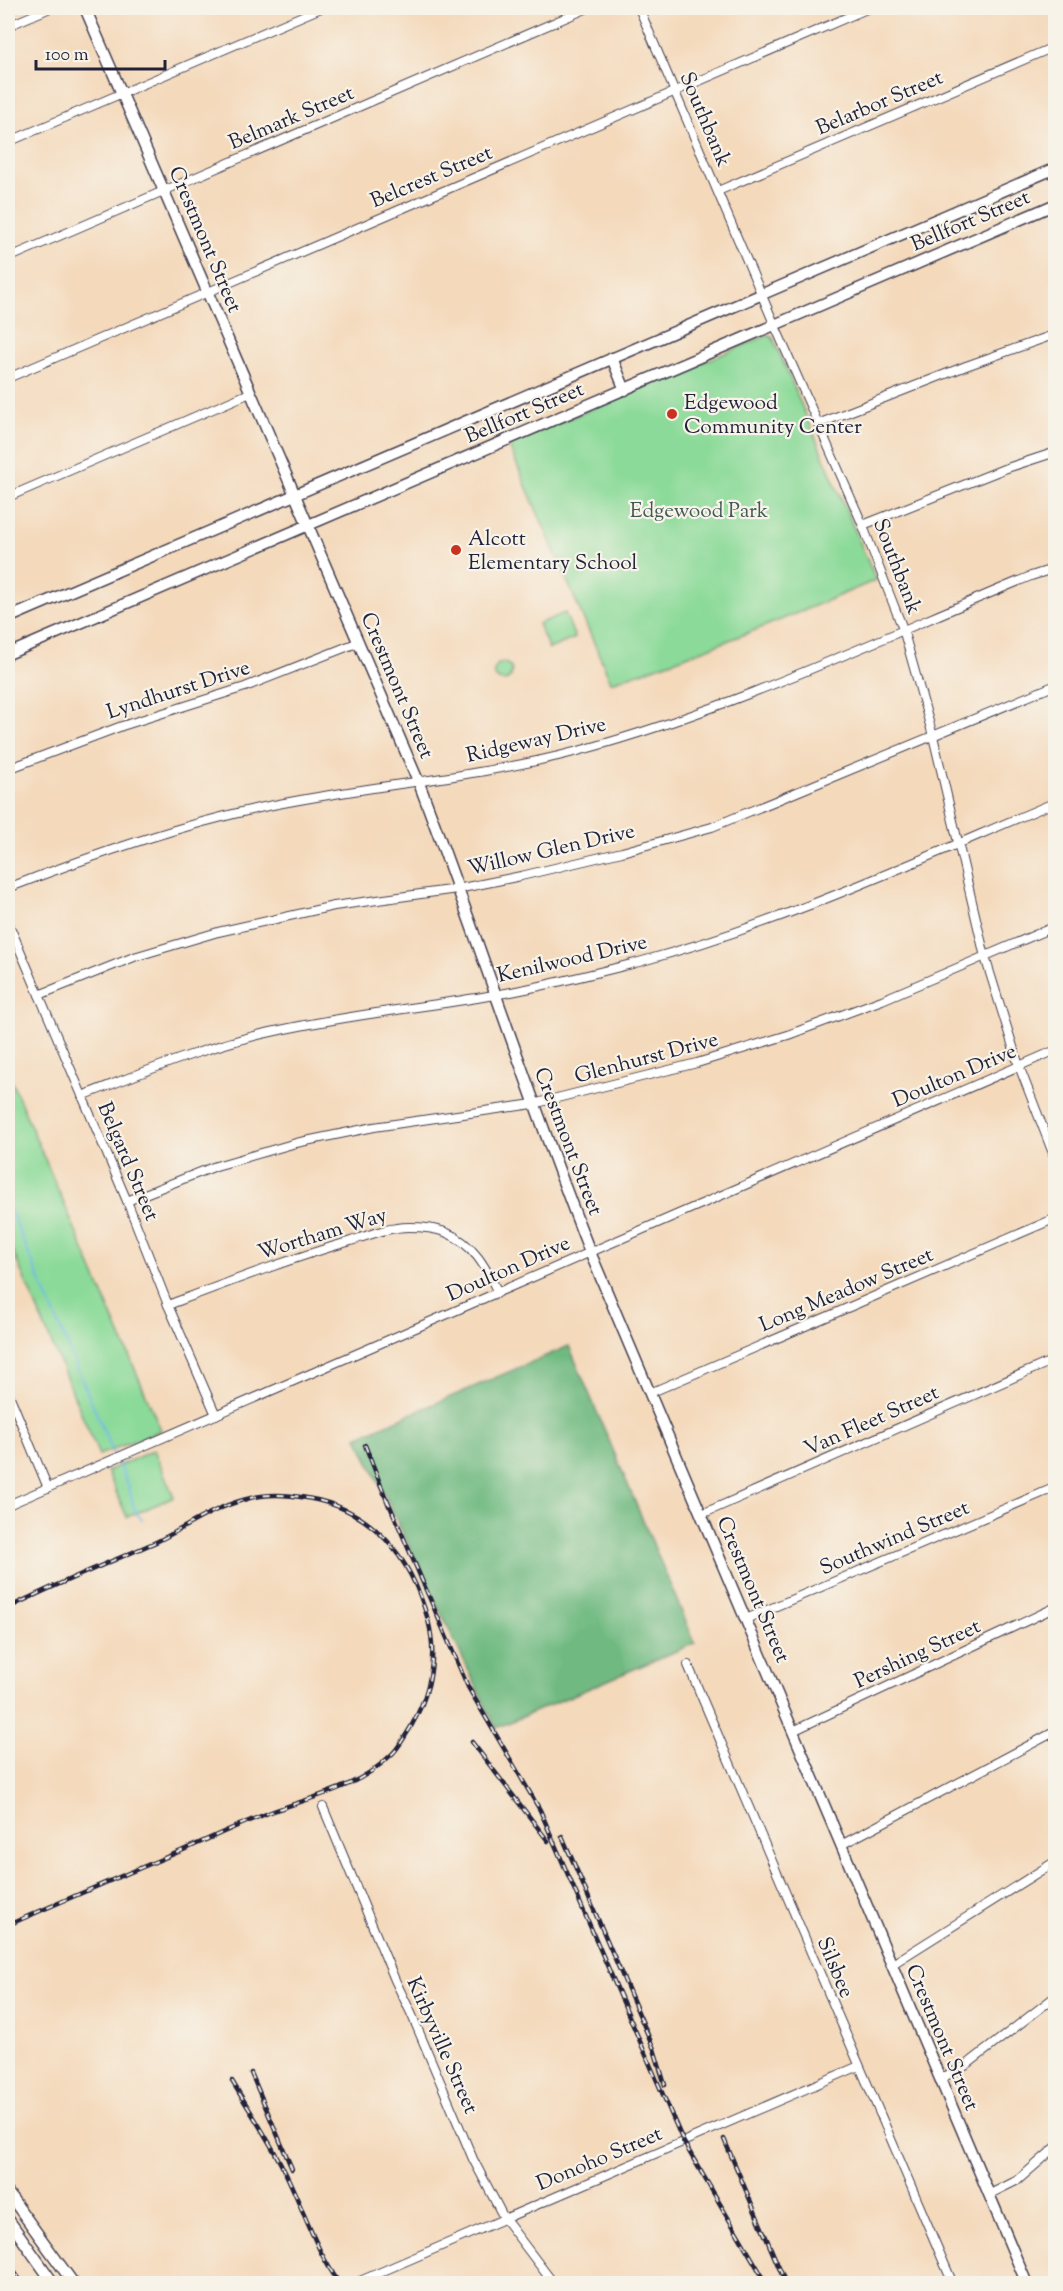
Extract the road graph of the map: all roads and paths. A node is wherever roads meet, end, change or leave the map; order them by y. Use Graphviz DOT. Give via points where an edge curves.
graph roads {
  1 [pos="50,8"];
  2 [pos="85,8"];
  3 [pos="321,8"];
  4 [pos="588,8"];
  5 [pos="639,8"];
  6 [pos="869,8"];
  7 [pos="8,26"];
  8 [pos="1056,46"];
  9 [pos="674,91"];
  10 [pos="122,93"];
  11 [pos="8,142"];
  12 [pos="1056,168"];
  13 [pos="164,191"];
  14 [pos="717,192"];
  15 [pos="1056,204"];
  16 [pos="8,258"];
  17 [pos="207,292"];
  18 [pos="761,294"];
  19 [pos="775,326"];
  20 [pos="1056,334"];
  21 [pos="612,358"];
  22 [pos="8,378"];
  23 [pos="625,390"];
  24 [pos="250,393"];
  25 [pos="818,424"];
  26 [pos="1056,452"];
  27 [pos="294,495"];
  28 [pos="8,497"];
  29 [pos="863,525"];
  30 [pos="308,526"];
  31 [pos="1056,568"];
  32 [pos="8,618"];
  33 [pos="903,629"];
  34 [pos="359,642"];
  35 [pos="8,654"];
  36 [pos="1056,685"];
  37 [pos="933,736"];
  38 [pos="8,769"];
  39 [pos="418,783"];
  40 [pos="1056,802"];
  41 [pos="958,844"];
  42 [pos="8,888"];
  43 [pos="457,889"];
  44 [pos="8,922"];
  45 [pos="1056,926"];
  46 [pos="984,957"];
  47 [pos="39,995"];
  48 [pos="496,995"];
  49 [pos="1056,1050"];
  50 [pos="1019,1066"];
  51 [pos="82,1096"];
  52 [pos="533,1104"];
  53 [pos="1056,1161"];
  54 [pos="127,1201"];
  55 [pos="1056,1218"];
  56 [pos="590,1252"];
  57 [pos="498,1293"];
  58 [pos="168,1305"];
  59 [pos="1056,1359"];
  60 [pos="8,1392"];
  61 [pos="650,1393"];
  62 [pos="216,1415"];
  63 [pos="1056,1486"];
  64 [pos="48,1488"];
  65 [pos="8,1506"];
  66 [pos="702,1514"];
  67 [pos="1056,1607"];
  68 [pos="746,1619"];
  69 [pos="688,1665"];
  70 [pos="793,1731"];
  71 [pos="1056,1731"];
  72 [pos="323,1807"];
  73 [pos="841,1845"];
  74 [pos="1056,1861"];
  75 [pos="891,1965"];
  76 [pos="1056,1996"];
  77 [pos="859,2066"];
  78 [pos="940,2079"];
  79 [pos="1056,2147"];
  80 [pos="8,2193"];
  81 [pos="990,2194"];
  82 [pos="504,2218"];
  83 [pos="8,2219"];
  84 [pos="54,2283"];
  85 [pos="74,2283"];
  86 [pos="353,2283"];
  87 [pos="554,2283"];
  88 [pos="953,2283"];
  89 [pos="1027,2283"];
  1 -- 7 [label="street"];
  2 -- 10 [label="main road, Crestmont Street"];
  3 -- 10 [label="street"];
  4 -- 13 [label="street, Belmark Street"];
  5 -- 9 [label="street, Southbank"];
  6 -- 9 [label="street, Belcrest Street"];
  8 -- 14 [label="street, Belarbor Street"];
  9 -- 14 [label="street, Southbank"];
  9 -- 17 [label="street, Belcrest Street"];
  10 -- 11 [label="street"];
  10 -- 13 [label="main road, Crestmont Street"];
  12 -- 18 [label="main road, Bellfort Street"];
  13 -- 16 [label="street, Belmark Street"];
  13 -- 17 [label="main road, Crestmont Street"];
  14 -- 18 [label="street, Southbank"];
  15 -- 19 [label="main road, Bellfort Street"];
  17 -- 22 [label="street, Belcrest Street"];
  17 -- 24 [label="main road, Crestmont Street"];
  18 -- 19 [label="street, Southbank"];
  18 -- 21 [label="main road, Bellfort Street"];
  19 -- 23 [label="main road, Bellfort Street"];
  19 -- 25 [label="street, Southbank"];
  20 -- 25 [label="street"];
  21 -- 23 [label="main road"];
  21 -- 27 [label="main road, Bellfort Street"];
  23 -- 30 [label="main road, Bellfort Street"];
  24 -- 27 [label="main road, Crestmont Street"];
  24 -- 28 [label="street"];
  25 -- 29 [label="street, Southbank"];
  26 -- 29 [label="street"];
  27 -- 30 [label="main road, Crestmont Street"];
  27 -- 32 [label="main road, Bellfort Street"];
  29 -- 33 [label="street, Southbank"];
  30 -- 34 [label="main road, Crestmont Street"];
  30 -- 35 [label="main road, Bellfort Street"];
  31 -- 33 [label="street, Ridgeway Drive"];
  33 -- 37 [label="street, Southbank"];
  33 -- 39 [label="street, Ridgeway Drive" via="673,722 578,751"];
  34 -- 38 [label="street, Lyndhurst Drive" via="244,687 122,726"];
  34 -- 39 [label="main road, Crestmont Street"];
  36 -- 37 [label="street, Willow Glen Drive"];
  37 -- 41 [label="street, Southbank"];
  37 -- 43 [label="street, Willow Glen Drive" via="712,827 622,852"];
  39 -- 42 [label="street, Ridgeway Drive" via="270,806 178,828"];
  39 -- 43 [label="main road, Crestmont Street"];
  40 -- 41 [label="street, Kenilwood Drive"];
  41 -- 46 [label="street, Southbank"];
  41 -- 48 [label="street, Kenilwood Drive" via="749,929 640,962"];
  43 -- 47 [label="street, Willow Glen Drive" via="334,906 218,932 134,957"];
  43 -- 48 [label="main road, Crestmont Street"];
  44 -- 47 [label="street, Belgard Street"];
  45 -- 46 [label="street, Glenhurst Drive"];
  46 -- 50 [label="street, Southbank"];
  46 -- 52 [label="street, Glenhurst Drive" via="788,1035 697,1063"];
  47 -- 51 [label="street, Belgard Street"];
  48 -- 51 [label="street, Kenilwood Drive" via="371,1012 269,1032 173,1060"];
  48 -- 52 [label="main road, Crestmont Street"];
  49 -- 50 [label="street, Doulton Drive"];
  50 -- 53 [label="street, Southbank"];
  50 -- 56 [label="street, Doulton Drive"];
  51 -- 54 [label="street, Belgard Street"];
  52 -- 54 [label="street, Glenhurst Drive" via="374,1127 296,1143 216,1166"];
  52 -- 56 [label="main road, Crestmont Street"];
  54 -- 58 [label="street, Belgard Street"];
  55 -- 61 [label="street, Long Meadow Street"];
  56 -- 57 [label="street, Doulton Drive"];
  56 -- 61 [label="main road, Crestmont Street"];
  57 -- 58 [label="street, Wortham Way" via="486,1266 460,1241 437,1230 407,1227 340,1244"];
  57 -- 62 [label="street, Doulton Drive"];
  58 -- 62 [label="street, Belgard Street"];
  59 -- 66 [label="street, Van Fleet Street"];
  60 -- 64 [label="street"];
  61 -- 66 [label="main road, Crestmont Street"];
  62 -- 64 [label="street, Doulton Drive"];
  63 -- 68 [label="street, Southwind Street"];
  64 -- 65 [label="street, Doulton Drive"];
  66 -- 68 [label="main road, Crestmont Street"];
  67 -- 70 [label="street, Pershing Street"];
  68 -- 70 [label="main road, Crestmont Street"];
  69 -- 77 [label="street, Silsbee"];
  70 -- 73 [label="main road, Crestmont Street"];
  71 -- 73 [label="street"];
  72 -- 82 [label="street, Kirbyville Street" via="473,2159"];
  73 -- 75 [label="main road, Crestmont Street"];
  74 -- 75 [label="street"];
  75 -- 78 [label="main road, Crestmont Street"];
  76 -- 78 [label="street" via="965,2066"];
  77 -- 82 [label="street, Donoho Street"];
  77 -- 88 [label="street, Silsbee"];
  78 -- 81 [label="main road, Crestmont Street"];
  79 -- 81 [label="street" via="1018,2180"];
  80 -- 85 [label="main road"];
  81 -- 89 [label="main road, Crestmont Street"];
  82 -- 86 [label="street, Donoho Street"];
  82 -- 87 [label="street, Kirbyville Street"];
  83 -- 84 [label="main road"];
}
